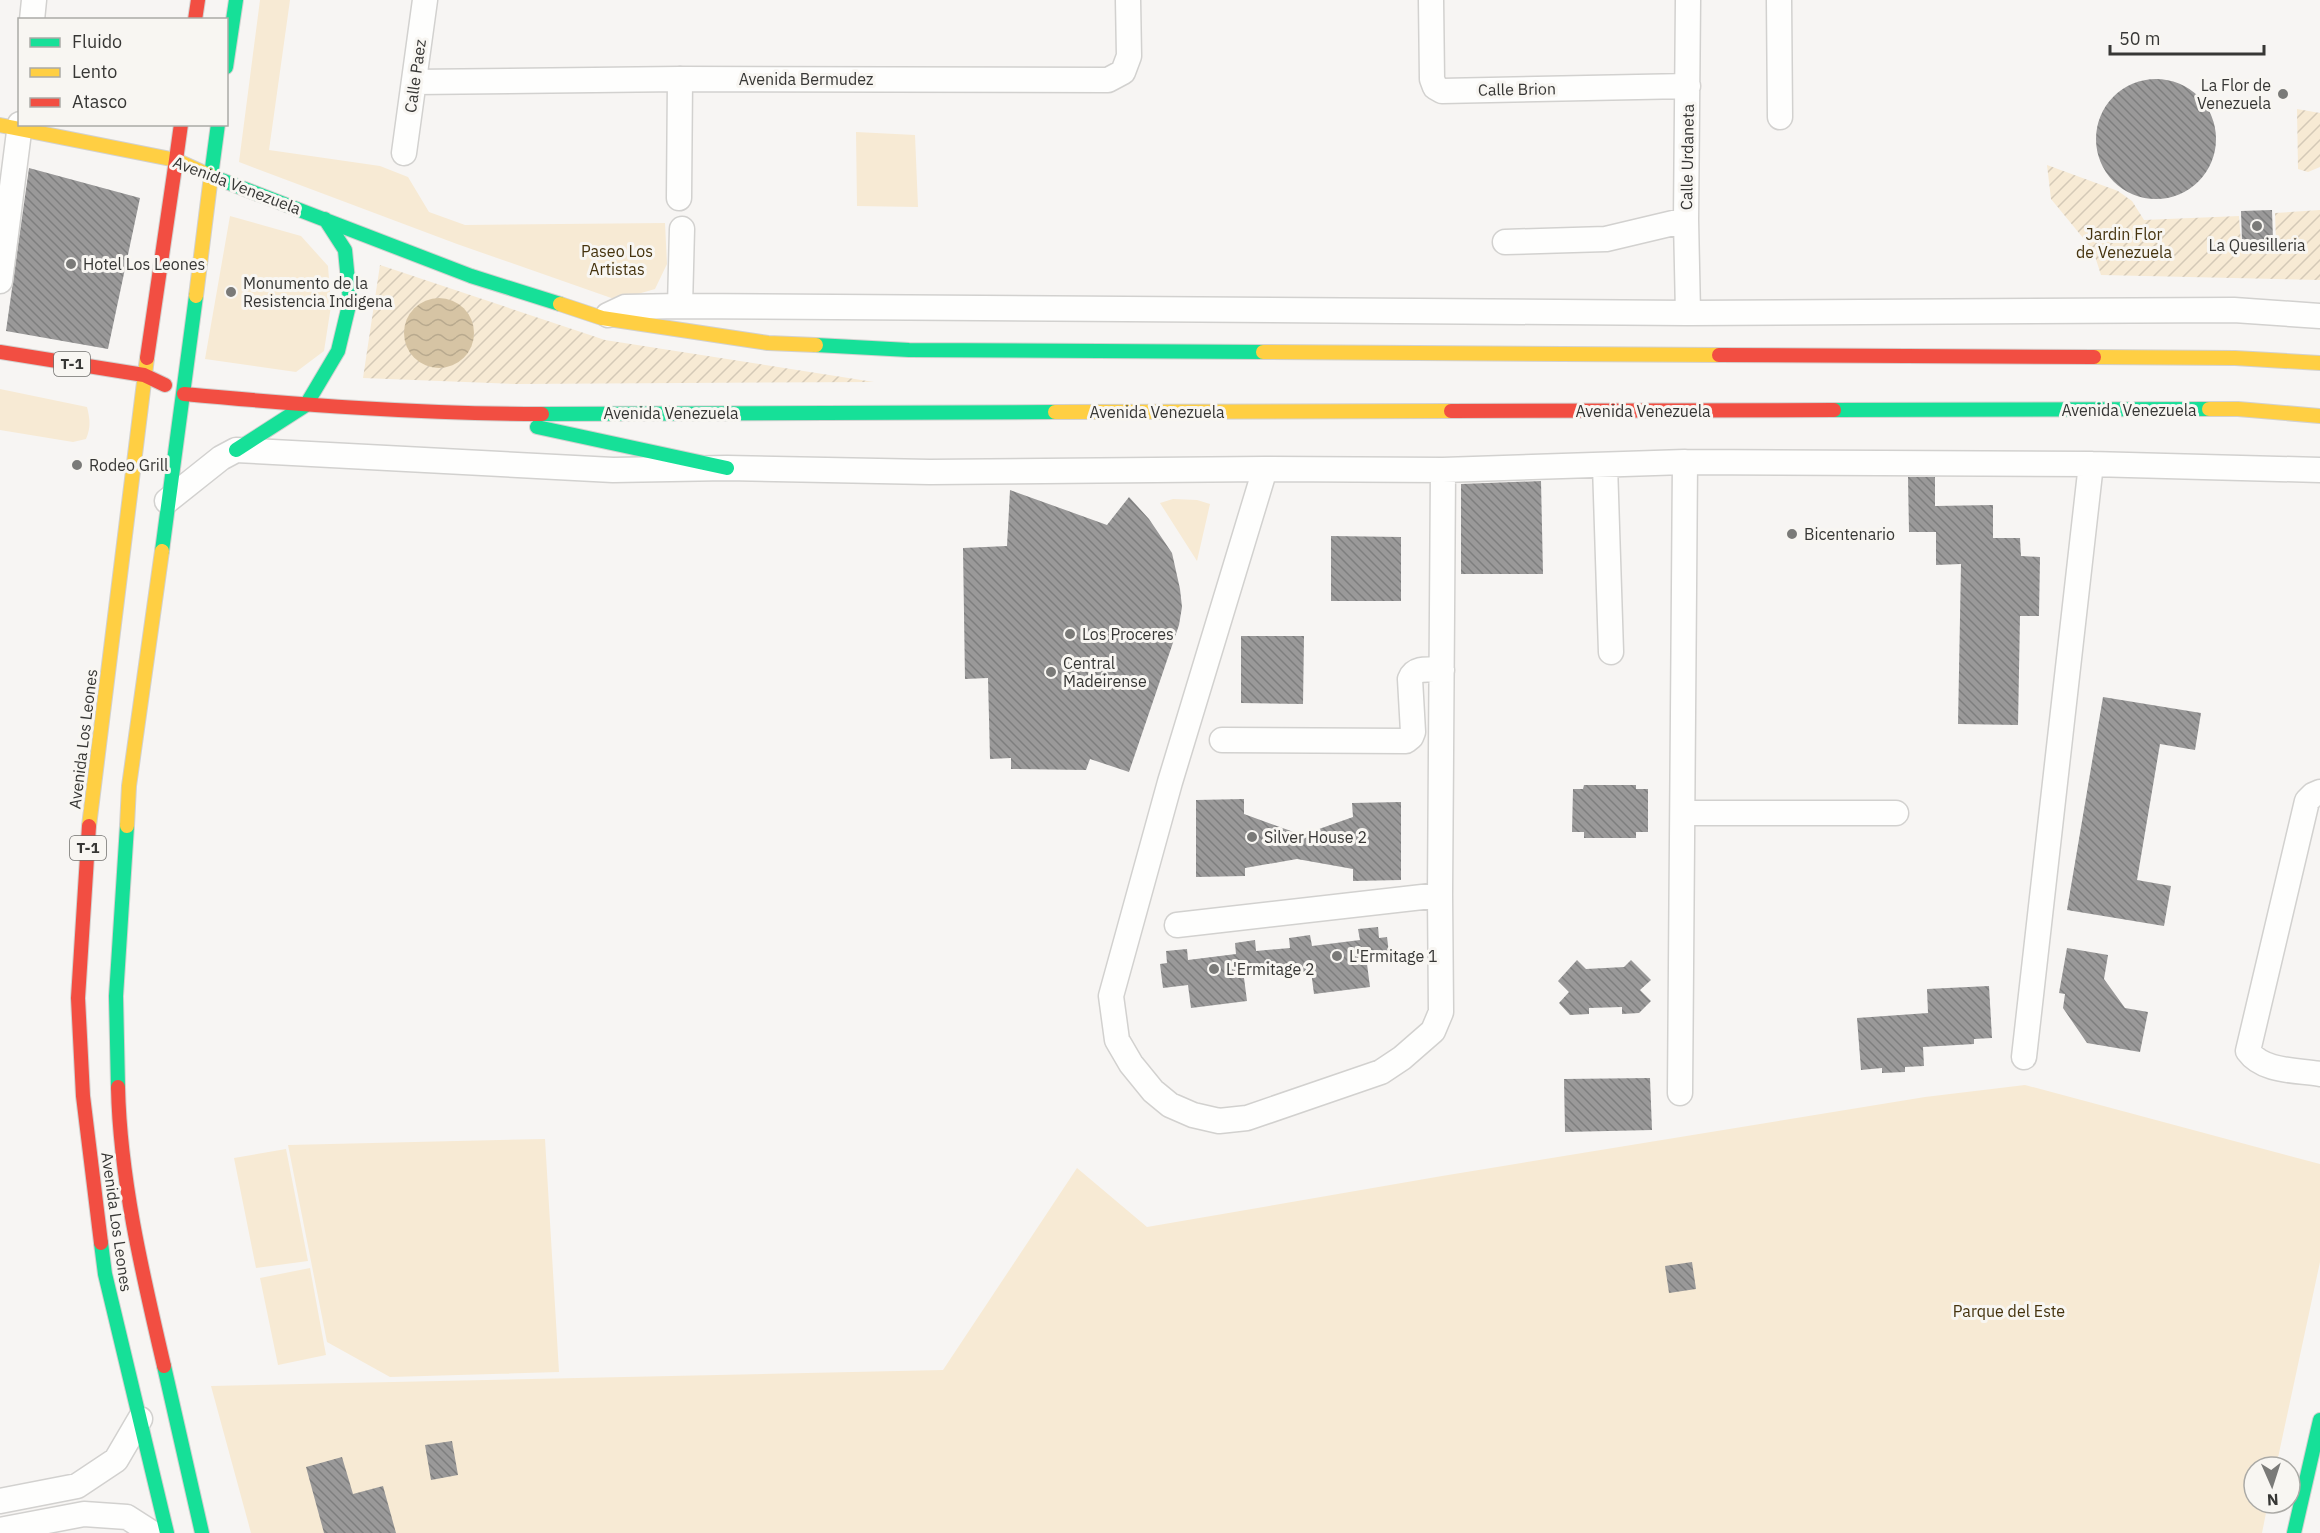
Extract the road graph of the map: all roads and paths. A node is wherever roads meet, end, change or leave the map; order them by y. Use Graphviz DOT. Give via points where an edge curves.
graph roads {
  1 [pos="34,0"];
  2 [pos="198,0"];
  3 [pos="236,0"];
  4 [pos="425,0"];
  5 [pos="1128,0"];
  6 [pos="1431,0"];
  7 [pos="1688,0"];
  8 [pos="1779,0"];
  9 [pos="32,18"];
  10 [pos="195,18"];
  11 [pos="228,53"];
  12 [pos="680,79"];
  13 [pos="414,82"];
  14 [pos="1688,86"];
  15 [pos="1780,117"];
  16 [pos="13,126"];
  17 [pos="181,126"];
  18 [pos="218,126"];
  19 [pos="404,153"];
  20 [pos="176,160"];
  21 [pos="210,176"];
  22 [pos="679,198"];
  23 [pos="325,219"];
  24 [pos="1686,220"];
  25 [pos="682,229"];
  26 [pos="1505,242"];
  27 [pos="0,281"];
  28 [pos="680,306"];
  29 [pos="1688,313"];
  30 [pos="2320,316"];
  31 [pos="602,318"];
  32 [pos="0,352"];
  33 [pos="2320,363"];
  34 [pos="144,375"];
  35 [pos="184,394"];
  36 [pos="306,405"];
  37 [pos="473,414"];
  38 [pos="2320,416"];
  39 [pos="236,450"];
  40 [pos="1685,462"];
  41 [pos="2091,464"];
  42 [pos="1605,465"];
  43 [pos="727,468"];
  44 [pos="1265,469"];
  45 [pos="1443,470"];
  46 [pos="2320,470"];
  47 [pos="167,501"];
  48 [pos="1611,651"];
  49 [pos="1442,670"];
  50 [pos="1222,740"];
  51 [pos="2320,792"];
  52 [pos="1683,813"];
  53 [pos="1896,813"];
  54 [pos="1440,895"];
  55 [pos="1177,925"];
  56 [pos="2024,1057"];
  57 [pos="2320,1074"];
  58 [pos="1680,1093"];
  59 [pos="140,1419"];
  60 [pos="2320,1420"];
  61 [pos="0,1501"];
  62 [pos="0,1530"];
  63 [pos="152,1533"];
  64 [pos="167,1533"];
  65 [pos="202,1533"];
  66 [pos="2294,1533"];
  1 -- 9 [label="street"];
  2 -- 10 [label="street"];
  3 -- 11 [label="street"];
  4 -- 13 [label="street, Calle Paez"];
  5 -- 12 [label="street, Avenida Bermudez" via="1129,56 1123,72 1108,80"];
  6 -- 14 [label="street, Calle Brion" via="1432,79 1442,91"];
  7 -- 14 [label="street, Calle Urdaneta"];
  8 -- 15 [label="street"];
  12 -- 13 [label="street, Avenida Bermudez"];
  12 -- 22 [label="street"];
  13 -- 19 [label="street, Calle Paez"];
  14 -- 24 [label="street, Calle Urdaneta"];
  16 -- 20 [label="street, Avenida Venezuela"];
  16 -- 27 [label="street"];
  17 -- 20 [label="street, Avenida Los Leones"];
  18 -- 21 [label="street, Avenida Los Leones"];
  20 -- 21 [label="street, Avenida Venezuela"];
  20 -- 34 [label="street, Avenida Los Leones / T-1"];
  21 -- 23 [label="street, Avenida Venezuela"];
  21 -- 35 [label="street, Avenida Los Leones / T-1"];
  23 -- 31 [label="street, Avenida Venezuela" via="471,276"];
  23 -- 36 [label="street" via="345,250 350,301 338,351"];
  24 -- 26 [label="street" via="1606,239"];
  24 -- 29 [label="street, Calle Urdaneta"];
  25 -- 28 [label="street"];
  28 -- 29 [label="street"];
  28 -- 31 [label="street" via="625,307"];
  29 -- 30 [label="street" via="2234,310"];
  31 -- 33 [label="street, Avenida Venezuela" via="768,344 909,350 2223,358"];
  32 -- 34 [label="street, Avenida Venezuela / T-1"];
  34 -- 35 [label="street, Avenida Venezuela / T-1"];
  34 -- 59 [label="street, Avenida Los Leones / T-1" via="90,810 78,998 83,1096 105,1274"];
  35 -- 36 [label="street, Avenida Venezuela"];
  35 -- 47 [label="street, Avenida Los Leones / T-1"];
  36 -- 37 [label="street, Avenida Venezuela"];
  36 -- 39 [label="street"];
  37 -- 38 [label="street, Avenida Venezuela" via="2238,410"];
  37 -- 43 [label="street"];
  39 -- 43 [label="street" via="613,470"];
  39 -- 47 [label="street"];
  40 -- 41 [label="street"];
  40 -- 42 [label="street"];
  40 -- 52 [label="street"];
  41 -- 46 [label="street"];
  41 -- 56 [label="street"];
  42 -- 45 [label="street"];
  42 -- 48 [label="street"];
  43 -- 44 [label="street" via="930,472"];
  44 -- 45 [label="street"];
  44 -- 54 [label="street" via="1110,996 1117,1040 1153,1091 1170,1105 1219,1121 1247,1118 1381,1072 1433,1031 1441,1012"];
  45 -- 49 [label="street"];
  47 -- 65 [label="street, Avenida Los Leones / T-1" via="129,786 116,996 119,1122 141,1266"];
  49 -- 50 [label="street" via="1412,673 1413,732 1406,741"];
  49 -- 54 [label="street"];
  51 -- 57 [label="street" via="2307,801 2248,1051 2263,1065"];
  52 -- 53 [label="street"];
  52 -- 58 [label="street"];
  54 -- 55 [label="street"];
  59 -- 61 [label="street" via="116,1460 77,1486"];
  59 -- 64 [label="street, Avenida Los Leones / T-1"];
  60 -- 66 [label="street"];
  62 -- 63 [label="street" via="84,1514 128,1517"];
}
